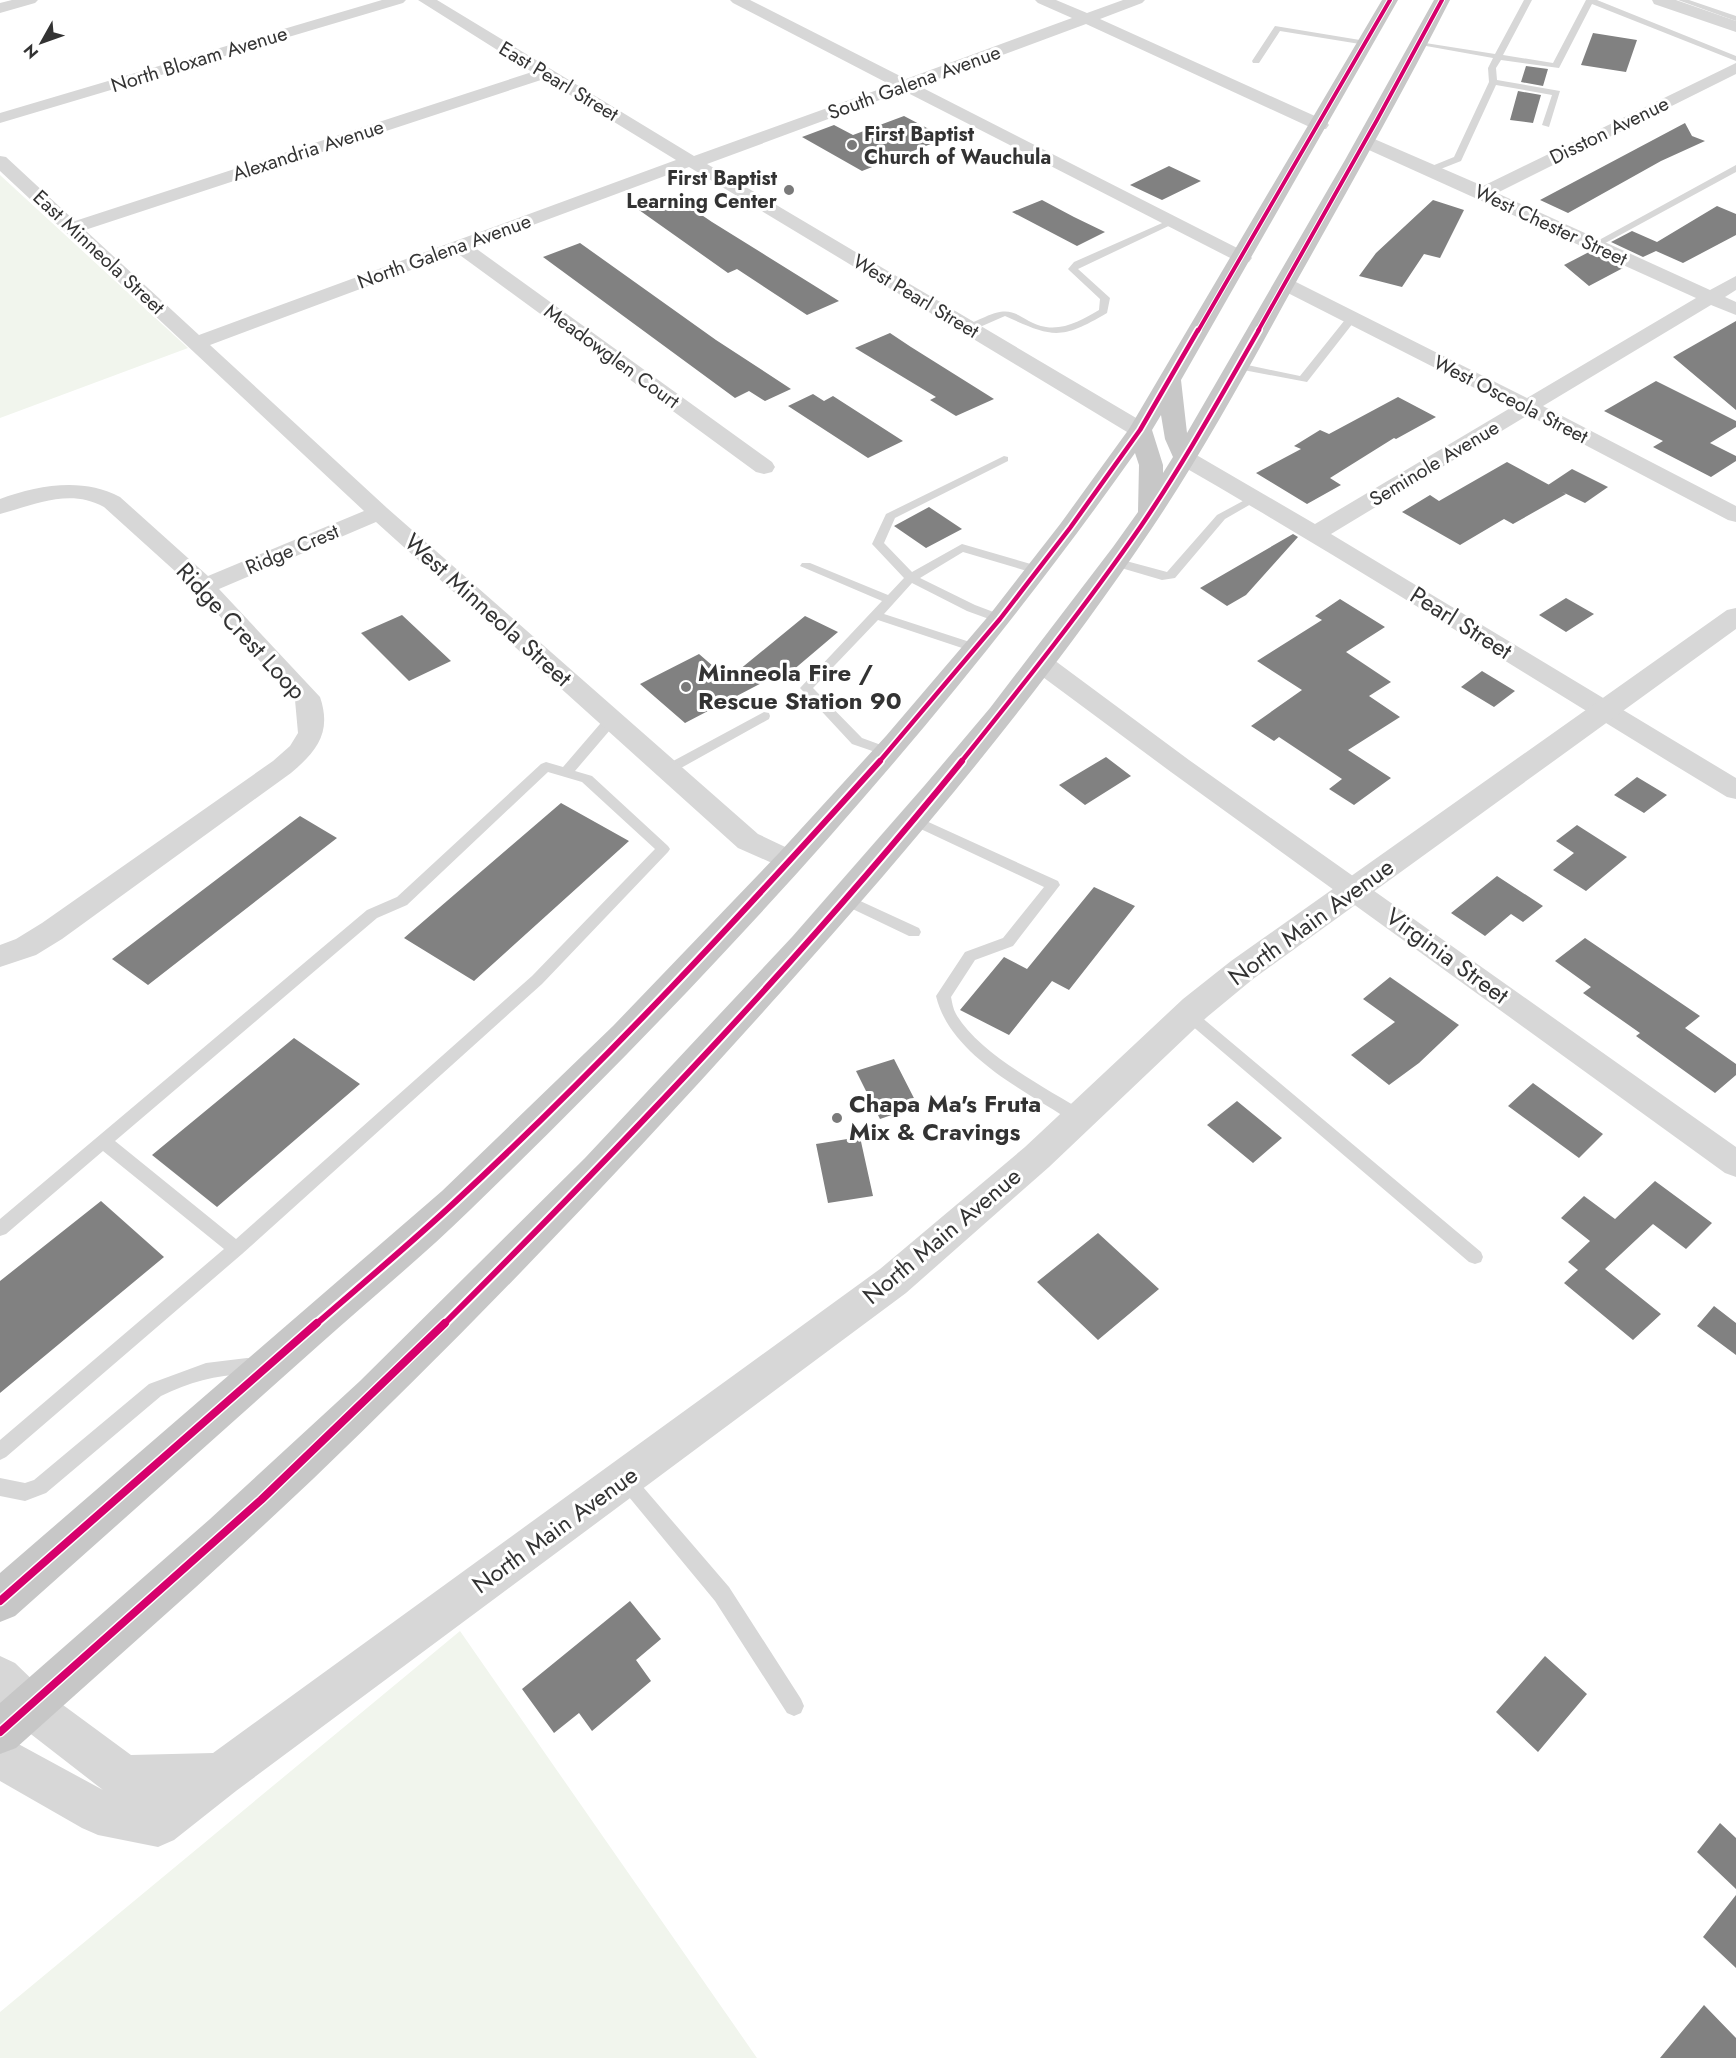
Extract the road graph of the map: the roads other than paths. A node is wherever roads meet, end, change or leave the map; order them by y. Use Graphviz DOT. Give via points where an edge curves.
graph roads {
  1 [pos="30,0"];
  2 [pos="398,0"];
  3 [pos="426,0"];
  4 [pos="738,0"];
  5 [pos="1043,0"];
  6 [pos="1137,0"];
  7 [pos="1390,0"];
  8 [pos="1442,0"];
  9 [pos="1528,0"];
  10 [pos="1590,0"];
  11 [pos="1660,0"];
  12 [pos="1682,0"];
  13 [pos="0,8"];
  14 [pos="1086,18"];
  15 [pos="1736,20"];
  16 [pos="1736,27"];
  17 [pos="1366,43"];
  18 [pos="1419,44"];
  19 [pos="1497,57"];
  20 [pos="1736,59"];
  21 [pos="1256,62"];
  22 [pos="1736,68"];
  23 [pos="545,73"];
  24 [pos="1493,82"];
  25 [pos="906,85"];
  26 [pos="0,118"];
  27 [pos="1546,124"];
  28 [pos="1320,125"];
  29 [pos="1366,142"];
  30 [pos="0,161"];
  31 [pos="692,162"];
  32 [pos="1736,168"];
  33 [pos="1430,170"];
  34 [pos="1483,193"];
  35 [pos="1172,222"];
  36 [pos="72,228"];
  37 [pos="459,245"];
  38 [pos="1595,245"];
  39 [pos="1242,258"];
  40 [pos="1736,282"];
  41 [pos="1285,284"];
  42 [pos="1710,297"];
  43 [pos="1736,309"];
  44 [pos="1352,318"];
  45 [pos="969,328"];
  46 [pos="198,343"];
  47 [pos="1238,366"];
  48 [pos="1170,381"];
  49 [pos="1528,407"];
  50 [pos="1140,430"];
  51 [pos="1185,458"];
  52 [pos="1004,459"];
  53 [pos="764,467"];
  54 [pos="1254,498"];
  55 [pos="0,507"];
  56 [pos="1150,512"];
  57 [pos="379,513"];
  58 [pos="1736,515"];
  59 [pos="1316,533"];
  60 [pos="1115,562"];
  61 [pos="806,566"];
  62 [pos="1037,570"];
  63 [pos="911,578"];
  64 [pos="206,586"];
  65 [pos="890,600"];
  66 [pos="876,615"];
  67 [pos="1736,616"];
  68 [pos="1000,619"];
  69 [pos="975,648"];
  70 [pos="1041,663"];
  71 [pos="1604,712"];
  72 [pos="764,716"];
  73 [pos="611,720"];
  74 [pos="887,753"];
  75 [pos="667,770"];
  76 [pos="566,773"];
  77 [pos="1736,790"];
  78 [pos="913,820"];
  79 [pos="790,861"];
  80 [pos="1355,890"];
  81 [pos="845,899"];
  82 [pos="914,932"];
  83 [pos="0,956"];
  84 [pos="1189,1015"];
  85 [pos="1079,1117"];
  86 [pos="104,1142"];
  87 [pos="1736,1164"];
  88 [pos="0,1229"];
  89 [pos="236,1249"];
  90 [pos="1474,1257"];
  91 [pos="267,1368"];
  92 [pos="0,1451"];
  93 [pos="625,1479"];
  94 [pos="0,1486"];
  95 [pos="0,1602"];
  96 [pos="10,1705"];
  97 [pos="794,1706"];
  98 [pos="0,1756"];
  99 [pos="220,1775"];
  1 -- 13 [label="street"];
  2 -- 26 [label="street, North Bloxam Avenue"];
  3 -- 23 [label="street, East Pearl Street"];
  4 -- 25 [label="street"];
  5 -- 14 [label="street"];
  6 -- 14 [label="street, South Galena Avenue"];
  7 -- 17 [label="highway"];
  8 -- 18 [label="highway"];
  9 -- 19 [label="lane"];
  10 -- 19 [label="lane" via="1556,66"];
  10 -- 20 [label="lane"];
  11 -- 16 [label="street"];
  12 -- 15 [label="lane"];
  14 -- 25 [label="street, South Galena Avenue"];
  14 -- 28 [label="street"];
  17 -- 21 [label="lane" via="1278,28"];
  17 -- 28 [label="highway"];
  18 -- 19 [label="lane"];
  18 -- 29 [label="highway"];
  19 -- 24 [label="lane" via="1492,68"];
  22 -- 34 [label="street, Disston Avenue"];
  23 -- 31 [label="street, East Pearl Street"];
  23 -- 36 [label="street, Alexandria Avenue"];
  24 -- 27 [label="lane" via="1557,93"];
  24 -- 33 [label="lane" via="1458,159"];
  25 -- 31 [label="street, South Galena Avenue"];
  25 -- 35 [label="street"];
  28 -- 39 [label="highway"];
  29 -- 33 [label="street, West Chester Street"];
  29 -- 41 [label="highway"];
  30 -- 36 [label="street, East Minneola Street"];
  31 -- 37 [label="street, North Galena Avenue"];
  31 -- 45 [label="street, West Pearl Street"];
  32 -- 38 [label="lane"];
  33 -- 34 [label="street, West Chester Street"];
  34 -- 38 [label="street, West Chester Street"];
  35 -- 39 [label="street"];
  35 -- 45 [label="lane" via="1077,264 1073,269 1105,298 1104,311 1085,322 1063,330 1044,330 1006,313"];
  36 -- 46 [label="street, East Minneola Street"];
  37 -- 46 [label="street, North Galena Avenue"];
  37 -- 53 [label="street, Meadowglen Court"];
  38 -- 42 [label="street, West Chester Street"];
  39 -- 48 [label="highway"];
  40 -- 42 [label="street, Seminole Avenue"];
  41 -- 44 [label="street, West Osceola Street"];
  41 -- 47 [label="highway"];
  42 -- 43 [label="street, West Chester Street"];
  42 -- 49 [label="street, Seminole Avenue"];
  44 -- 47 [label="lane" via="1303,380"];
  44 -- 49 [label="street, West Osceola Street"];
  45 -- 50 [label="street, West Pearl Street"];
  46 -- 57 [label="street, West Minneola Street"];
  47 -- 51 [label="highway"];
  48 -- 50 [label="highway"];
  48 -- 51 [label="highway" via="1172,425"];
  49 -- 58 [label="street, West Osceola Street"];
  49 -- 59 [label="street, Seminole Avenue"];
  50 -- 56 [label="highway" via="1151,465"];
  50 -- 62 [label="highway"];
  51 -- 54 [label="street, Pearl Street"];
  51 -- 56 [label="highway"];
  52 -- 63 [label="lane" via="890,516 879,544"];
  54 -- 59 [label="street, Pearl Street"];
  54 -- 60 [label="lane" via="1221,517 1171,575 1162,576"];
  55 -- 64 [label="street, Ridge Crest Loop" via="62,490 101,496"];
  56 -- 60 [label="highway"];
  57 -- 64 [label="street, Ridge Crest"];
  57 -- 73 [label="street, West Minneola Street"];
  59 -- 71 [label="street, Pearl Street"];
  60 -- 70 [label="highway"];
  61 -- 65 [label="lane"];
  62 -- 63 [label="lane" via="962,548"];
  62 -- 68 [label="highway"];
  63 -- 65 [label="lane"];
  63 -- 68 [label="lane"];
  64 -- 83 [label="street, Ridge Crest Loop" via="307,697 311,734 282,767 80,911 26,947"];
  65 -- 66 [label="lane"];
  66 -- 69 [label="lane"];
  66 -- 74 [label="lane" via="806,688 857,741"];
  67 -- 71 [label="street, North Main Avenue"];
  68 -- 69 [label="highway"];
  69 -- 74 [label="highway"];
  70 -- 78 [label="highway"];
  70 -- 80 [label="street, Virginia Street"];
  71 -- 77 [label="street, Pearl Street"];
  71 -- 80 [label="street, North Main Avenue"];
  72 -- 75 [label="lane"];
  73 -- 75 [label="street, West Minneola Street"];
  73 -- 76 [label="lane"];
  74 -- 79 [label="highway"];
  75 -- 79 [label="street, West Minneola Street" via="748,841"];
  76 -- 86 [label="lane" via="546,767 402,901 372,914"];
  76 -- 89 [label="lane" via="587,779 663,849 537,980"];
  78 -- 81 [label="highway"];
  78 -- 85 [label="lane" via="1053,885 1008,942 970,956 944,996 948,1016 962,1033"];
  79 -- 91 [label="highway" via="625,1035 455,1202"];
  80 -- 84 [label="street, North Main Avenue" via="1242,970"];
  80 -- 87 [label="street, Virginia Street"];
  81 -- 82 [label="lane"];
  81 -- 96 [label="highway" via="688,1074 298,1466"];
  84 -- 85 [label="street, North Main Avenue"];
  84 -- 90 [label="lane"];
  85 -- 93 [label="street, North Main Avenue" via="893,1281"];
  86 -- 88 [label="lane"];
  86 -- 89 [label="lane"];
  89 -- 92 [label="lane"];
  91 -- 94 [label="lane" via="232,1366 166,1384 40,1487 25,1492"];
  91 -- 95 [label="highway"];
  93 -- 97 [label="lane" via="722,1594"];
  93 -- 99 [label="street, North Main Avenue"];
  96 -- 99 [label="street" via="124,1778"];
  98 -- 99 [label="street, North Main Avenue" via="98,1812 158,1824"];
}
